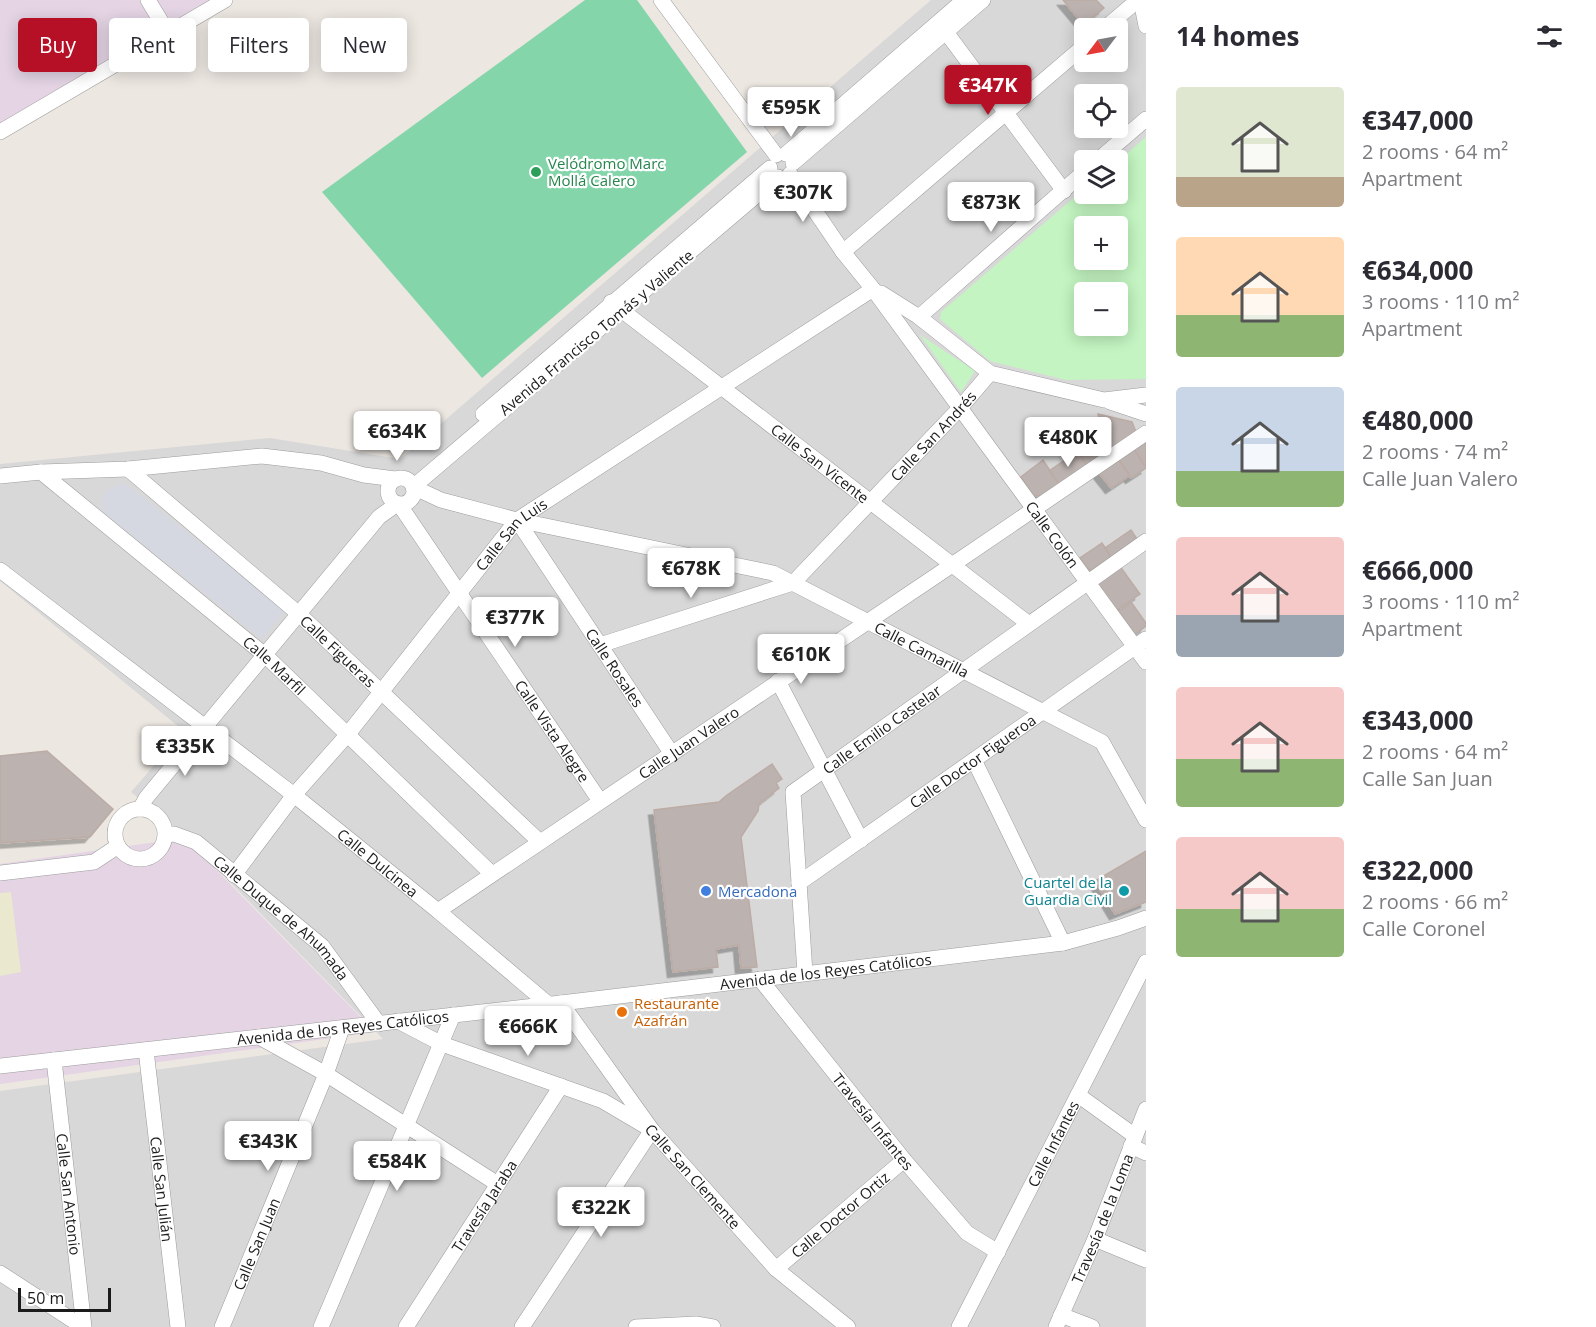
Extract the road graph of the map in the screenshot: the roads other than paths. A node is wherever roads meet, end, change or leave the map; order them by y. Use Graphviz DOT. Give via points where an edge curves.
graph roads {
  1 [pos="148,0"];
  2 [pos="225,0"];
  3 [pos="661,0"];
  4 [pos="964,0"];
  5 [pos="983,0"];
  6 [pos="1139,0"];
  7 [pos="159,18"];
  8 [pos="194,18"];
  9 [pos="1117,18"];
  10 [pos="1146,26"];
  11 [pos="942,27"];
  12 [pos="1074,55"];
  13 [pos="109,68"];
  14 [pos="1007,114"];
  15 [pos="1146,119"];
  16 [pos="0,132"];
  17 [pos="1110,150"];
  18 [pos="782,165"];
  19 [pos="1074,182"];
  20 [pos="1064,191"];
  21 [pos="843,252"];
  22 [pos="873,289"];
  23 [pos="617,306"];
  24 [pos="919,317"];
  25 [pos="990,373"];
  26 [pos="722,387"];
  27 [pos="1146,395"];
  28 [pos="1104,400"];
  29 [pos="960,408"];
  30 [pos="1146,414"];
  31 [pos="1146,433"];
  32 [pos="128,469"];
  33 [pos="41,472"];
  34 [pos="0,476"];
  35 [pos="400,496"];
  36 [pos="870,502"];
  37 [pos="1034,509"];
  38 [pos="517,520"];
  39 [pos="1146,541"];
  40 [pos="952,565"];
  41 [pos="0,570"];
  42 [pos="1088,582"];
  43 [pos="793,583"];
  44 [pos="459,595"];
  45 [pos="300,615"];
  46 [pos="867,621"];
  47 [pos="1029,624"];
  48 [pos="1140,643"];
  49 [pos="600,645"];
  50 [pos="266,656"];
  51 [pos="1146,662"];
  52 [pos="962,672"];
  53 [pos="778,681"];
  54 [pos="382,690"];
  55 [pos="1042,712"];
  56 [pos="206,728"];
  57 [pos="348,734"];
  58 [pos="672,754"];
  59 [pos="974,760"];
  60 [pos="825,770"];
  61 [pos="294,795"];
  62 [pos="600,801"];
  63 [pos="140,808"];
  64 [pos="1144,812"];
  65 [pos="166,835"];
  66 [pos="861,840"];
  67 [pos="540,842"];
  68 [pos="118,846"];
  69 [pos="0,873"];
  70 [pos="492,874"];
  71 [pos="234,875"];
  72 [pos="799,883"];
  73 [pos="438,911"];
  74 [pos="1146,918"];
  75 [pos="1063,942"];
  76 [pos="1146,962"];
  77 [pos="805,973"];
  78 [pos="760,979"];
  79 [pos="554,1003"];
  80 [pos="453,1015"];
  81 [pos="398,1021"];
  82 [pos="379,1024"];
  83 [pos="342,1028"];
  84 [pos="259,1037"];
  85 [pos="442,1044"];
  86 [pos="146,1050"];
  87 [pos="54,1060"];
  88 [pos="0,1066"];
  89 [pos="326,1074"];
  90 [pos="561,1086"];
  91 [pos="1078,1095"];
  92 [pos="1146,1109"];
  93 [pos="407,1127"];
  94 [pos="652,1130"];
  95 [pos="1133,1141"];
  96 [pos="1146,1153"];
  97 [pos="904,1160"];
  98 [pos="496,1183"];
  99 [pos="1095,1239"];
  100 [pos="998,1252"];
  101 [pos="1146,1260"];
  102 [pos="776,1269"];
  103 [pos="0,1273"];
  104 [pos="1059,1321"];
  105 [pos="696,1326"];
  106 [pos="84,1327"];
  107 [pos="178,1327"];
  108 [pos="222,1327"];
  109 [pos="321,1327"];
  110 [pos="406,1327"];
  111 [pos="522,1327"];
  112 [pos="638,1327"];
  113 [pos="713,1327"];
  114 [pos="848,1327"];
  115 [pos="959,1327"];
  116 [pos="1092,1327"];
  1 -- 7 [label="street"];
  2 -- 8 [label="street"];
  3 -- 18 [label="street, Calle Colón"];
  4 -- 11 [label="street, Avenida Francisco Tomás y Valiente"];
  5 -- 11 [label="street, Avenida Francisco Tomás y Valiente"];
  6 -- 9 [label="street"];
  6 -- 10 [label="street"];
  11 -- 14 [label="street"];
  11 -- 18 [label="street, Avenida Francisco Tomás y Valiente"];
  12 -- 14 [label="street"];
  13 -- 16 [label="street"];
  14 -- 20 [label="street"];
  14 -- 21 [label="street"];
  15 -- 17 [label="street"];
  18 -- 21 [label="street, Calle Colón"];
  18 -- 23 [label="street, Avenida Francisco Tomás y Valiente"];
  19 -- 20 [label="street"];
  20 -- 24 [label="street"];
  21 -- 22 [label="street, Calle Colón"];
  22 -- 24 [label="street, Calle Colón"];
  22 -- 26 [label="street, Calle San Luis"];
  22 -- 29 [label="street, Calle Colón"];
  23 -- 26 [label="street, Calle San Vicente"];
  23 -- 35 [label="street, Avenida Francisco Tomás y Valiente"];
  24 -- 25 [label="street, Calle Colón"];
  25 -- 28 [label="street"];
  25 -- 29 [label="street, Calle San Andrés"];
  26 -- 36 [label="street, Calle San Vicente"];
  26 -- 38 [label="street, Calle San Luis"];
  27 -- 28 [label="street"];
  28 -- 30 [label="street"];
  29 -- 36 [label="street, Calle San Andrés"];
  29 -- 37 [label="street, Calle Colón"];
  31 -- 37 [label="street, Calle Juan Valero"];
  32 -- 33 [label="street"];
  32 -- 35 [label="street" via="262,456 321,463 364,475"];
  32 -- 45 [label="street, Calle Figueras"];
  33 -- 34 [label="street"];
  33 -- 50 [label="street, Calle Marfil"];
  35 -- 38 [label="street, Calle Camarilla" via="441,500"];
  35 -- 44 [label="street, Calle Vista Alegre"];
  35 -- 45 [label="street"];
  36 -- 40 [label="street, Calle San Vicente"];
  36 -- 43 [label="street, Calle San Andrés"];
  37 -- 40 [label="street, Calle Juan Valero"];
  37 -- 42 [label="street, Calle Colón"];
  38 -- 43 [label="street, Calle Camarilla" via="773,573"];
  38 -- 44 [label="street, Calle San Luis"];
  38 -- 49 [label="street, Calle Rosales"];
  39 -- 42 [label="street, Calle Emilio Castelar"];
  40 -- 46 [label="street, Calle Juan Valero"];
  40 -- 47 [label="street, Calle San Vicente"];
  41 -- 56 [label="street, Calle Dulcinea"];
  42 -- 47 [label="street, Calle Emilio Castelar"];
  42 -- 48 [label="street, Calle Colón"];
  43 -- 46 [label="street, Calle Camarilla"];
  43 -- 49 [label="street, Calle San Andrés"];
  44 -- 54 [label="street, Calle San Luis"];
  44 -- 62 [label="street, Calle Vista Alegre"];
  45 -- 50 [label="street"];
  45 -- 54 [label="street, Calle Figueras"];
  46 -- 52 [label="street, Calle Camarilla"];
  46 -- 53 [label="street, Calle Juan Valero"];
  47 -- 52 [label="street, Calle Emilio Castelar"];
  48 -- 51 [label="street, Calle Colón"];
  48 -- 55 [label="street, Calle Doctor Figueroa"];
  49 -- 58 [label="street, Calle Rosales"];
  50 -- 56 [label="street"];
  50 -- 57 [label="street, Calle Marfil"];
  52 -- 55 [label="street, Calle Camarilla"];
  52 -- 60 [label="street, Calle Emilio Castelar"];
  53 -- 58 [label="street, Calle Juan Valero"];
  53 -- 60 [label="street"];
  54 -- 57 [label="street, Calle San Luis"];
  54 -- 67 [label="street, Calle Figueras"];
  55 -- 59 [label="street, Calle Doctor Figueroa"];
  55 -- 64 [label="street, Calle Camarilla" via="1102,742"];
  56 -- 61 [label="street, Calle Dulcinea"];
  56 -- 63 [label="street"];
  57 -- 61 [label="street, Calle San Luis"];
  57 -- 70 [label="street, Calle Marfil"];
  58 -- 62 [label="street, Calle Juan Valero"];
  59 -- 66 [label="street, Calle Doctor Figueroa"];
  59 -- 75 [label="street"];
  60 -- 66 [label="street"];
  60 -- 72 [label="street, Calle Emilio Castelar" via="794,792"];
  61 -- 71 [label="street, Calle San Luis"];
  61 -- 73 [label="street, Calle Dulcinea"];
  62 -- 67 [label="street, Calle Juan Valero"];
  63 -- 65 [label="street" via="161,819"];
  63 -- 68 [label="street" via="118,821"];
  65 -- 68 [label="street" via="160,850 146,859 130,857"];
  65 -- 71 [label="street, Calle Duque de Ahumada" via="196,842"];
  66 -- 72 [label="street, Calle Doctor Figueroa"];
  67 -- 70 [label="street, Calle Juan Valero"];
  68 -- 69 [label="street" via="94,862"];
  70 -- 73 [label="street, Calle Juan Valero"];
  71 -- 82 [label="street, Calle Duque de Ahumada" via="322,946"];
  72 -- 77 [label="street, Calle Emilio Castelar"];
  73 -- 79 [label="street, Calle Dulcinea"];
  74 -- 75 [label="street, Avenida de los Reyes Católicos"];
  75 -- 77 [label="street, Avenida de los Reyes Católicos"];
  76 -- 91 [label="street, Calle Infantes"];
  77 -- 78 [label="street, Avenida de los Reyes Católicos"];
  78 -- 79 [label="street, Avenida de los Reyes Católicos"];
  78 -- 97 [label="street, Travesía Infantes"];
  79 -- 80 [label="street, Avenida de los Reyes Católicos"];
  79 -- 94 [label="street, Calle San Clemente"];
  80 -- 81 [label="street, Avenida de los Reyes Católicos"];
  80 -- 85 [label="street"];
  81 -- 82 [label="street, Avenida de los Reyes Católicos"];
  81 -- 85 [label="street"];
  82 -- 83 [label="street, Avenida de los Reyes Católicos"];
  83 -- 84 [label="street, Avenida de los Reyes Católicos"];
  83 -- 89 [label="street, Calle San Juan"];
  84 -- 86 [label="street, Avenida de los Reyes Católicos"];
  84 -- 89 [label="street"];
  85 -- 90 [label="street"];
  85 -- 93 [label="street"];
  86 -- 87 [label="street, Avenida de los Reyes Católicos"];
  86 -- 107 [label="street, Calle San Julián"];
  87 -- 88 [label="street, Avenida de los Reyes Católicos"];
  87 -- 106 [label="street, Calle San Antonio"];
  89 -- 93 [label="street"];
  89 -- 108 [label="street, Calle San Juan"];
  90 -- 94 [label="street" via="603,1101"];
  90 -- 98 [label="street, Travesía Jaraba"];
  91 -- 95 [label="street"];
  91 -- 100 [label="street, Calle Infantes"];
  92 -- 95 [label="street, Travesía de la Loma"];
  93 -- 98 [label="street"];
  93 -- 109 [label="street"];
  94 -- 102 [label="street, Calle San Clemente"];
  94 -- 111 [label="street"];
  95 -- 96 [label="street"];
  95 -- 99 [label="street, Travesía de la Loma"];
  97 -- 100 [label="street, Travesía Infantes" via="967,1233"];
  97 -- 102 [label="street, Calle Doctor Ortiz"];
  98 -- 110 [label="street, Travesía Jaraba"];
  99 -- 101 [label="street"];
  99 -- 104 [label="street, Travesía de la Loma"];
  100 -- 115 [label="street, Calle Infantes"];
  102 -- 114 [label="street, Calle San Clemente"];
  103 -- 106 [label="street"];
  104 -- 116 [label="street"];
  105 -- 112 [label="street"];
  105 -- 113 [label="street"];
}
